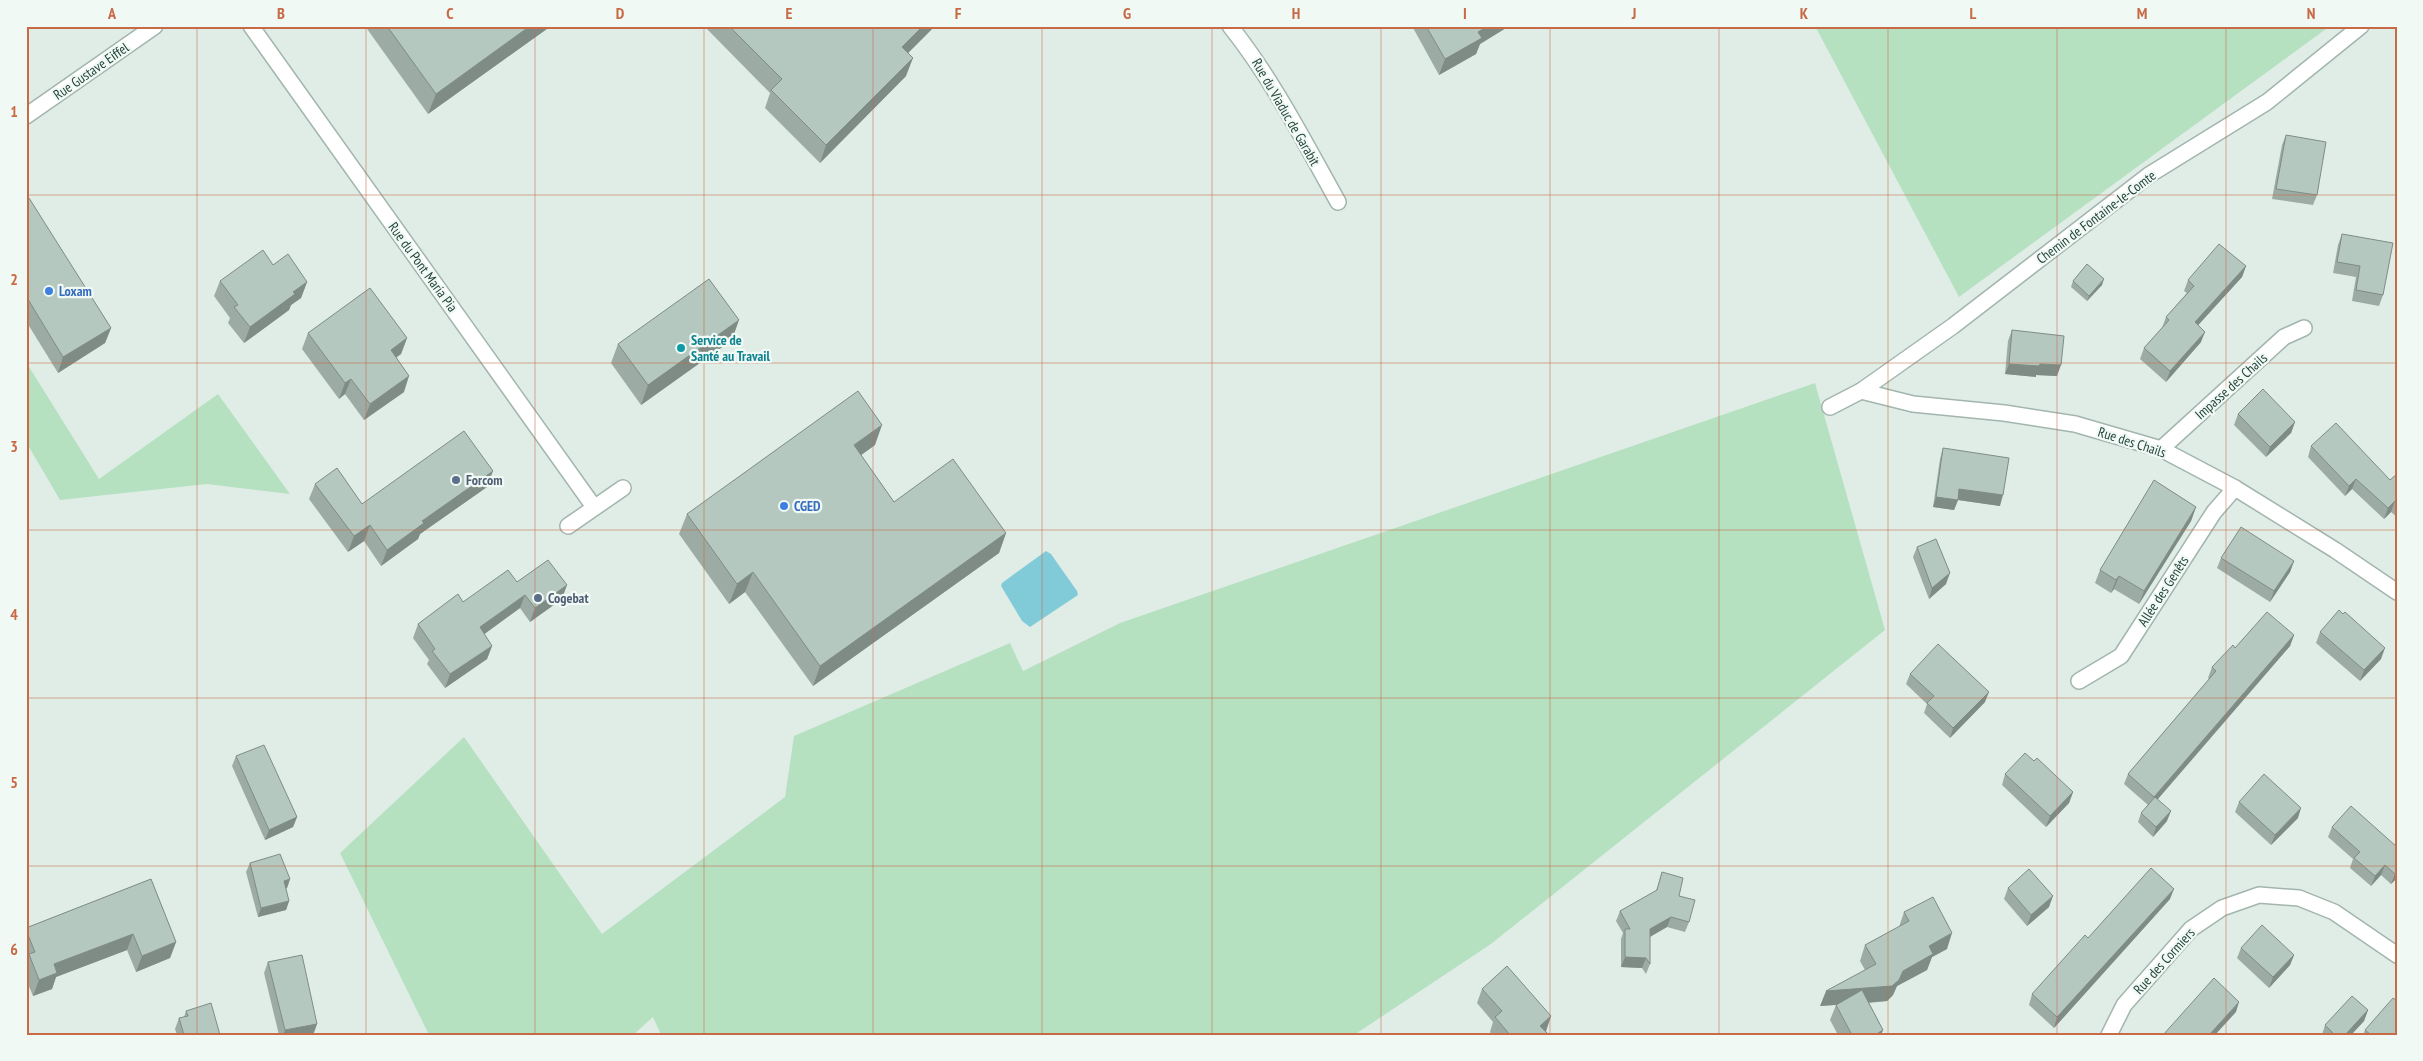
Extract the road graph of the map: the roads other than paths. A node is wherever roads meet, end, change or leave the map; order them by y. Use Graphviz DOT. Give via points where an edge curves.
graph roads {
  1 [pos="155,26"];
  2 [pos="251,26"];
  3 [pos="1230,26"];
  4 [pos="2361,26"];
  5 [pos="26,116"];
  6 [pos="1338,202"];
  7 [pos="2304,328"];
  8 [pos="1861,391"];
  9 [pos="1830,407"];
  10 [pos="2161,450"];
  11 [pos="623,488"];
  12 [pos="2235,488"];
  13 [pos="594,507"];
  14 [pos="568,526"];
  15 [pos="2397,592"];
  16 [pos="2079,681"];
  17 [pos="2397,955"];
  18 [pos="2109,1035"];
  1 -- 5 [label="street, Rue Gustave Eiffel"];
  2 -- 13 [label="street, Rue du Pont Maria Pia"];
  3 -- 6 [label="street, Rue du Viaduc de Garabit" via="1280,97"];
  4 -- 8 [label="street, Chemin de Fontaine-le-Comte" via="2266,102 2149,175 1953,326"];
  7 -- 10 [label="street, Impasse des Chails" via="2284,337"];
  8 -- 9 [label="street, Chemin de Fontaine-le-Comte"];
  8 -- 10 [label="street, Rue des Chails" via="1912,404 2075,424"];
  10 -- 12 [label="street, Rue des Chails"];
  11 -- 13 [label="street"];
  12 -- 15 [label="street, Rue des Chails"];
  12 -- 16 [label="street, Allée des Genêts" via="2214,512 2121,656"];
  13 -- 14 [label="street"];
  17 -- 18 [label="street, Rue des Cormiers" via="2334,912 2299,898 2259,895 2222,908 2190,929 2124,1005"];
}
